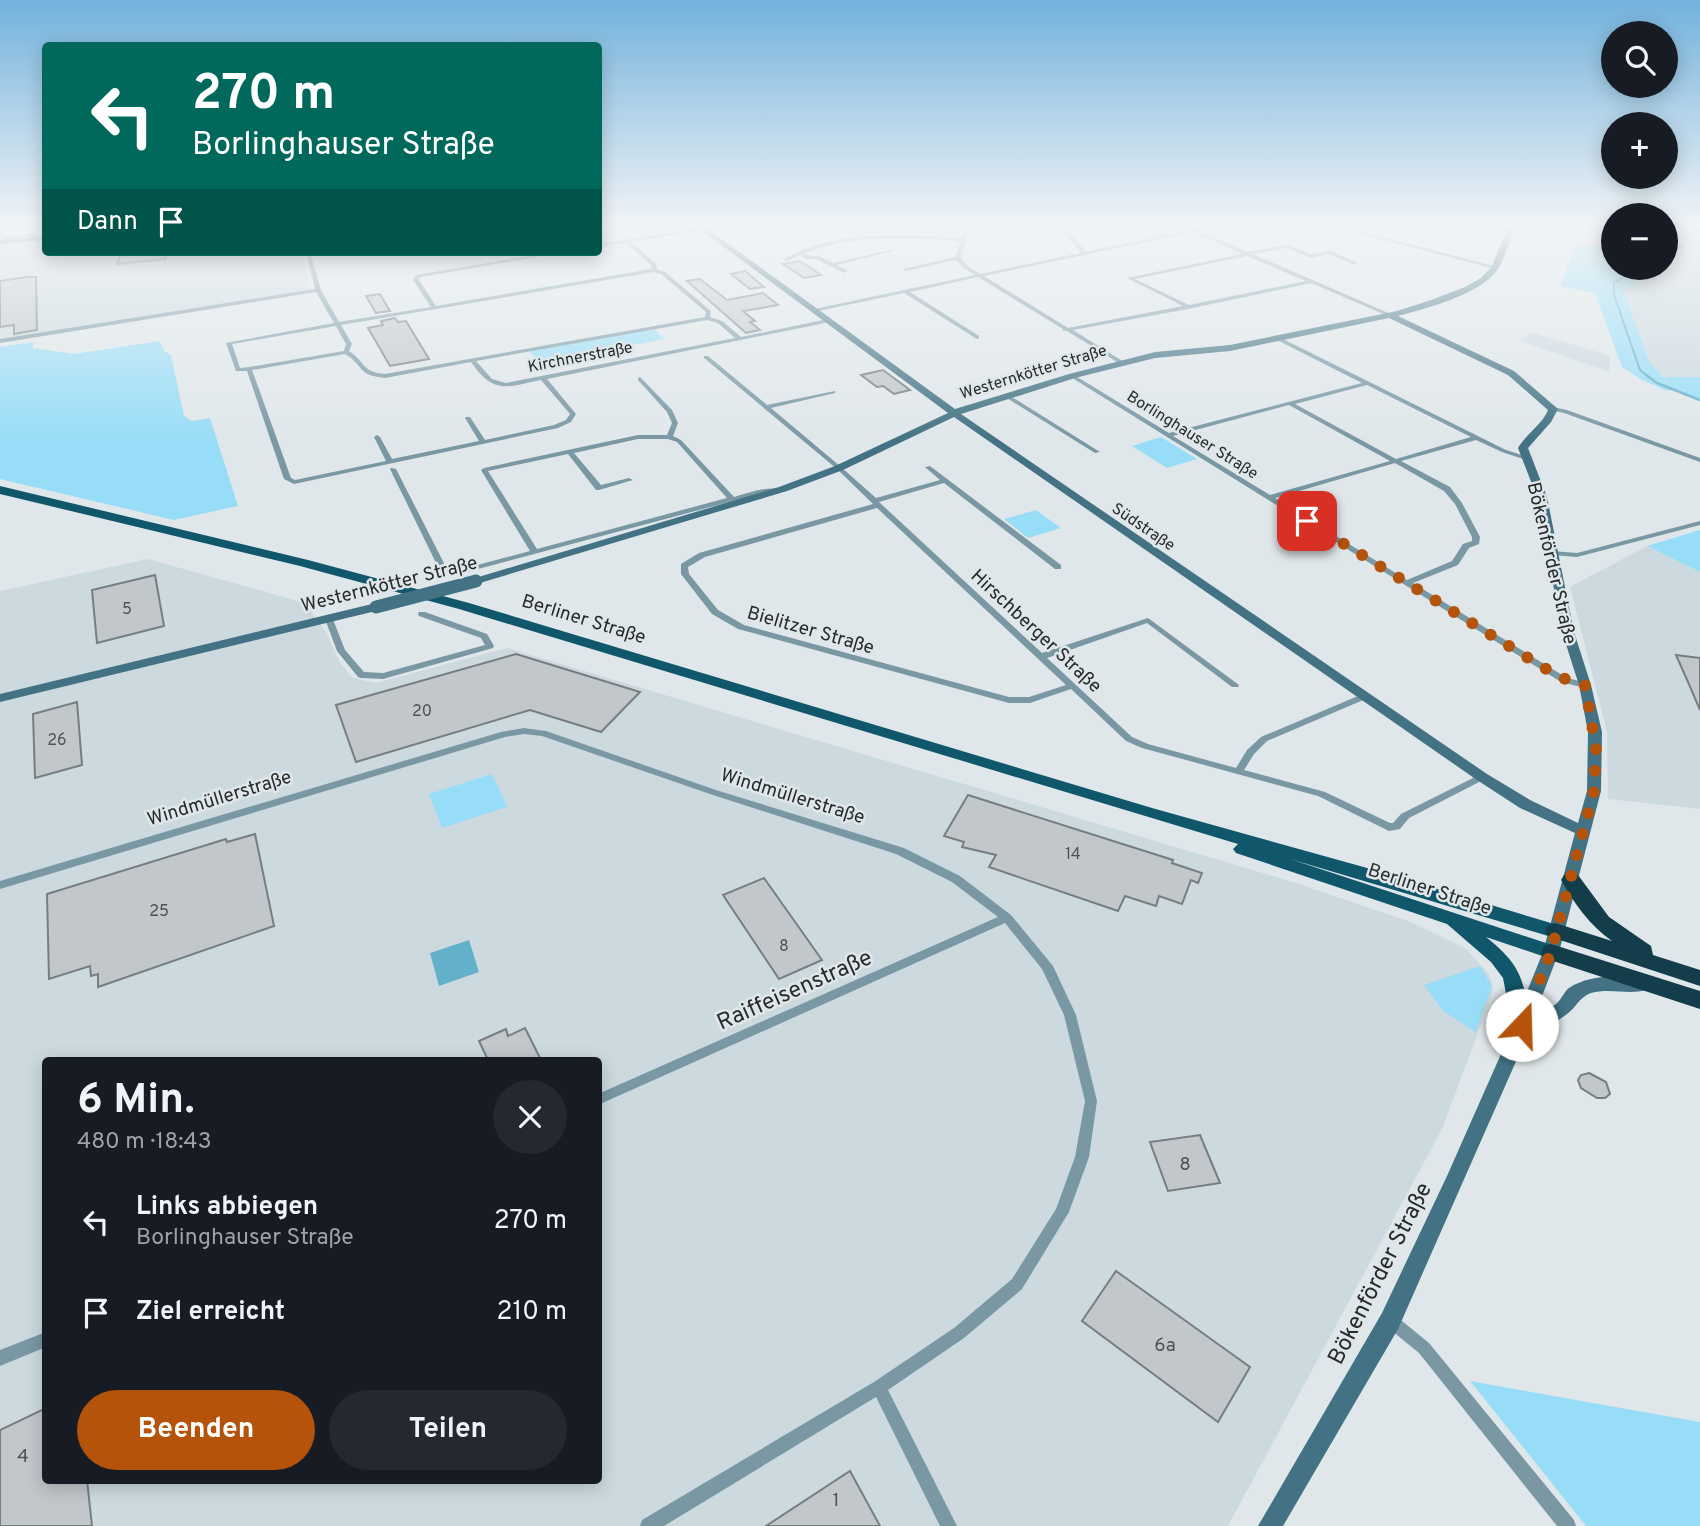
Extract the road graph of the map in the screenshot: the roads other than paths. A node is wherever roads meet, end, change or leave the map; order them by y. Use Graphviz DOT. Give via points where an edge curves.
graph roads {
  1 [pos="267,298"];
  2 [pos="323,298"];
  3 [pos="428,298"];
  4 [pos="491,298"];
  5 [pos="693,298"];
  6 [pos="797,298"];
  7 [pos="870,298"];
  8 [pos="916,298"];
  9 [pos="1014,298"];
  10 [pos="1170,298"];
  11 [pos="1230,298"];
  12 [pos="1351,298"];
  13 [pos="1440,298"];
  14 [pos="1188,307"];
  15 [pos="435,308"];
  16 [pos="813,310"];
  17 [pos="1390,315"];
  18 [pos="707,318"];
  19 [pos="828,321"];
  20 [pos="338,324"];
  21 [pos="1065,330"];
  22 [pos="978,337"];
  23 [pos="1277,338"];
  24 [pos="740,339"];
  25 [pos="0,341"];
  26 [pos="346,352"];
  27 [pos="706,356"];
  28 [pos="472,360"];
  29 [pos="1122,362"];
  30 [pos="249,369"];
  31 [pos="1072,376"];
  32 [pos="543,378"];
  33 [pos="640,379"];
  34 [pos="1367,383"];
  35 [pos="833,393"];
  36 [pos="1007,396"];
  37 [pos="1289,404"];
  38 [pos="765,407"];
  39 [pos="1553,409"];
  40 [pos="954,413"];
  41 [pos="468,418"];
  42 [pos="1169,435"];
  43 [pos="377,437"];
  44 [pos="669,437"];
  45 [pos="1478,437"];
  46 [pos="483,442"];
  47 [pos="570,452"];
  48 [pos="1097,452"];
  49 [pos="1526,458"];
  50 [pos="1700,460"];
  51 [pos="1395,461"];
  52 [pos="392,465"];
  53 [pos="928,467"];
  54 [pos="839,468"];
  55 [pos="629,480"];
  56 [pos="946,480"];
  57 [pos="783,489"];
  58 [pos="0,490"];
  59 [pos="1268,498"];
  60 [pos="732,499"];
  61 [pos="876,503"];
  62 [pos="1700,523"];
  63 [pos="535,552"];
  64 [pos="1552,554"];
  65 [pos="1058,567"];
  66 [pos="1407,583"];
  67 [pos="422,614"];
  68 [pos="329,619"];
  69 [pos="1040,657"];
  70 [pos="1236,685"];
  71 [pos="1585,685"];
  72 [pos="1072,686"];
  73 [pos="1365,696"];
  74 [pos="0,698"];
  75 [pos="1239,769"];
  76 [pos="1482,777"];
  77 [pos="1148,813"];
  78 [pos="1583,831"];
  79 [pos="1571,880"];
  80 [pos="0,886"];
  81 [pos="1007,918"];
  82 [pos="1451,920"];
  83 [pos="1553,942"];
  84 [pos="1675,970"];
  85 [pos="1700,978"];
  86 [pos="1654,987"];
  87 [pos="1700,1000"];
  88 [pos="1520,1030"];
  89 [pos="602,1098"];
  90 [pos="1390,1321"];
  91 [pos="42,1341"];
  92 [pos="0,1358"];
  93 [pos="873,1390"];
  94 [pos="648,1526"];
  95 [pos="949,1526"];
  96 [pos="1270,1526"];
  97 [pos="1568,1526"];
  1 -- 25 [label="street"];
  2 -- 20 [label="street"];
  3 -- 15 [label="street"];
  4 -- 15 [label="street"];
  5 -- 18 [label="street" via="709,312"];
  6 -- 16 [label="street, Südstraße"];
  7 -- 16 [label="street"];
  8 -- 22 [label="street"];
  9 -- 21 [label="street"];
  10 -- 14 [label="street"];
  11 -- 14 [label="street"];
  12 -- 17 [label="street"];
  13 -- 17 [label="street"];
  14 -- 21 [label="street"];
  15 -- 20 [label="street"];
  16 -- 19 [label="street, Südstraße"];
  17 -- 23 [label="street, Westernkötter Straße"];
  17 -- 39 [label="street" via="1511,373"];
  18 -- 24 [label="street" via="720,322"];
  18 -- 28 [label="street"];
  19 -- 24 [label="street, Kirchnerstraße"];
  19 -- 40 [label="street, Südstraße"];
  20 -- 26 [label="street" via="349,344"];
  20 -- 30 [label="street" via="229,343 238,370"];
  21 -- 29 [label="street"];
  23 -- 29 [label="street, Westernkötter Straße"];
  23 -- 34 [label="street"];
  24 -- 32 [label="street, Kirchnerstraße"];
  26 -- 28 [label="street" via="355,356 363,371 374,375"];
  26 -- 30 [label="street"];
  27 -- 38 [label="street, Hirschberger Straße"];
  28 -- 32 [label="street, Kirchnerstraße" via="493,384"];
  29 -- 31 [label="street, Westernkötter Straße"];
  30 -- 52 [label="street" via="288,479 294,482"];
  31 -- 36 [label="street, Westernkötter Straße"];
  31 -- 42 [label="street, Borlinghauser Straße"];
  32 -- 46 [label="street" via="573,414 569,421"];
  33 -- 44 [label="street" via="670,411 675,423"];
  34 -- 37 [label="street"];
  34 -- 45 [label="street"];
  35 -- 38 [label="street"];
  36 -- 40 [label="street, Westernkötter Straße"];
  36 -- 48 [label="street"];
  37 -- 42 [label="street"];
  37 -- 51 [label="street"];
  38 -- 54 [label="street, Hirschberger Straße"];
  39 -- 49 [label="street, Bökenförder Straße" via="1551,417 1527,439"];
  39 -- 50 [label="street"];
  40 -- 54 [label="street, Westernkötter Straße"];
  40 -- 73 [label="street, Südstraße"];
  41 -- 46 [label="street"];
  42 -- 59 [label="street, Borlinghauser Straße"];
  43 -- 52 [label="street"];
  44 -- 47 [label="street" via="638,437"];
  44 -- 60 [label="street" via="679,441"];
  45 -- 49 [label="street"];
  45 -- 51 [label="street"];
  46 -- 52 [label="street"];
  47 -- 55 [label="street" via="600,488"];
  47 -- 63 [label="street" via="484,470"];
  49 -- 64 [label="street, Bökenförder Straße" via="1542,497"];
  51 -- 59 [label="street"];
  51 -- 66 [label="street" via="1447,489 1476,537 1455,563"];
  52 -- 63 [label="street, Westernkötter Straße" via="443,569 459,572"];
  53 -- 56 [label="street"];
  54 -- 57 [label="street, Westernkötter Straße"];
  54 -- 61 [label="street, Hirschberger Straße"];
  56 -- 61 [label="street"];
  56 -- 65 [label="street"];
  57 -- 60 [label="street, Westernkötter Straße"];
  57 -- 68 [label="street, Westernkötter Straße, bridge" via="476,581"];
  58 -- 77 [label="main road, Berliner Straße" via="464,606"];
  59 -- 66 [label="street, Borlinghauser Straße"];
  60 -- 63 [label="street, Westernkötter Straße"];
  61 -- 69 [label="street, Hirschberger Straße"];
  61 -- 72 [label="street, Bielitzer Straße" via="702,555 684,566 685,574 715,612 741,627 1009,700 1030,700"];
  62 -- 64 [label="street" via="1577,555"];
  64 -- 71 [label="street, Bökenförder Straße" via="1568,632"];
  66 -- 71 [label="street, Borlinghauser Straße" via="1559,677"];
  67 -- 68 [label="street" via="484,636 490,646 383,676 361,675 341,651"];
  68 -- 74 [label="street, Westernkötter Straße"];
  69 -- 70 [label="street" via="1148,620"];
  69 -- 72 [label="street, Hirschberger Straße"];
  71 -- 78 [label="street, Bökenförder Straße" via="1596,748 1594,791"];
  72 -- 75 [label="street, Hirschberger Straße" via="1129,738 1145,746"];
  73 -- 75 [label="street" via="1264,740"];
  73 -- 76 [label="street, Südstraße"];
  75 -- 76 [label="street, Hirschberger Straße" via="1321,794 1389,827"];
  76 -- 78 [label="street, Südstraße" via="1525,804"];
  77 -- 82 [label="main road, Berliner Straße"];
  77 -- 83 [label="main road, Berliner Straße" via="1378,877"];
  78 -- 79 [label="street, Bökenförder Straße"];
  79 -- 83 [label="street, Bökenförder Straße"];
  79 -- 84 [label="highway" via="1606,929"];
  80 -- 81 [label="street, Windmüllerstraße" via="524,731 543,733 713,793 900,851 957,879"];
  81 -- 89 [label="street, Raiffeisenstraße"];
  81 -- 93 [label="street, Windmüllerstraße" via="1047,966 1070,1015 1091,1101 1082,1157 1062,1212 1017,1284 959,1333"];
  82 -- 83 [label="main road, Berliner Straße"];
  82 -- 88 [label="main road" via="1498,957 1512,976"];
  83 -- 84 [label="highway, Berliner Straße"];
  83 -- 86 [label="highway, Berliner Straße"];
  83 -- 88 [label="street, Bökenförder Straße"];
  84 -- 85 [label="highway, Berliner Straße"];
  86 -- 87 [label="highway, Berliner Straße"];
  86 -- 88 [label="street" via="1607,983 1586,988 1573,994 1563,1008"];
  88 -- 90 [label="street, Bökenförder Straße"];
  90 -- 96 [label="street, Bökenförder Straße"];
  90 -- 97 [label="street" via="1424,1348"];
  91 -- 92 [label="street"];
  93 -- 94 [label="street, Windmüllerstraße"];
  93 -- 95 [label="street"];
}
